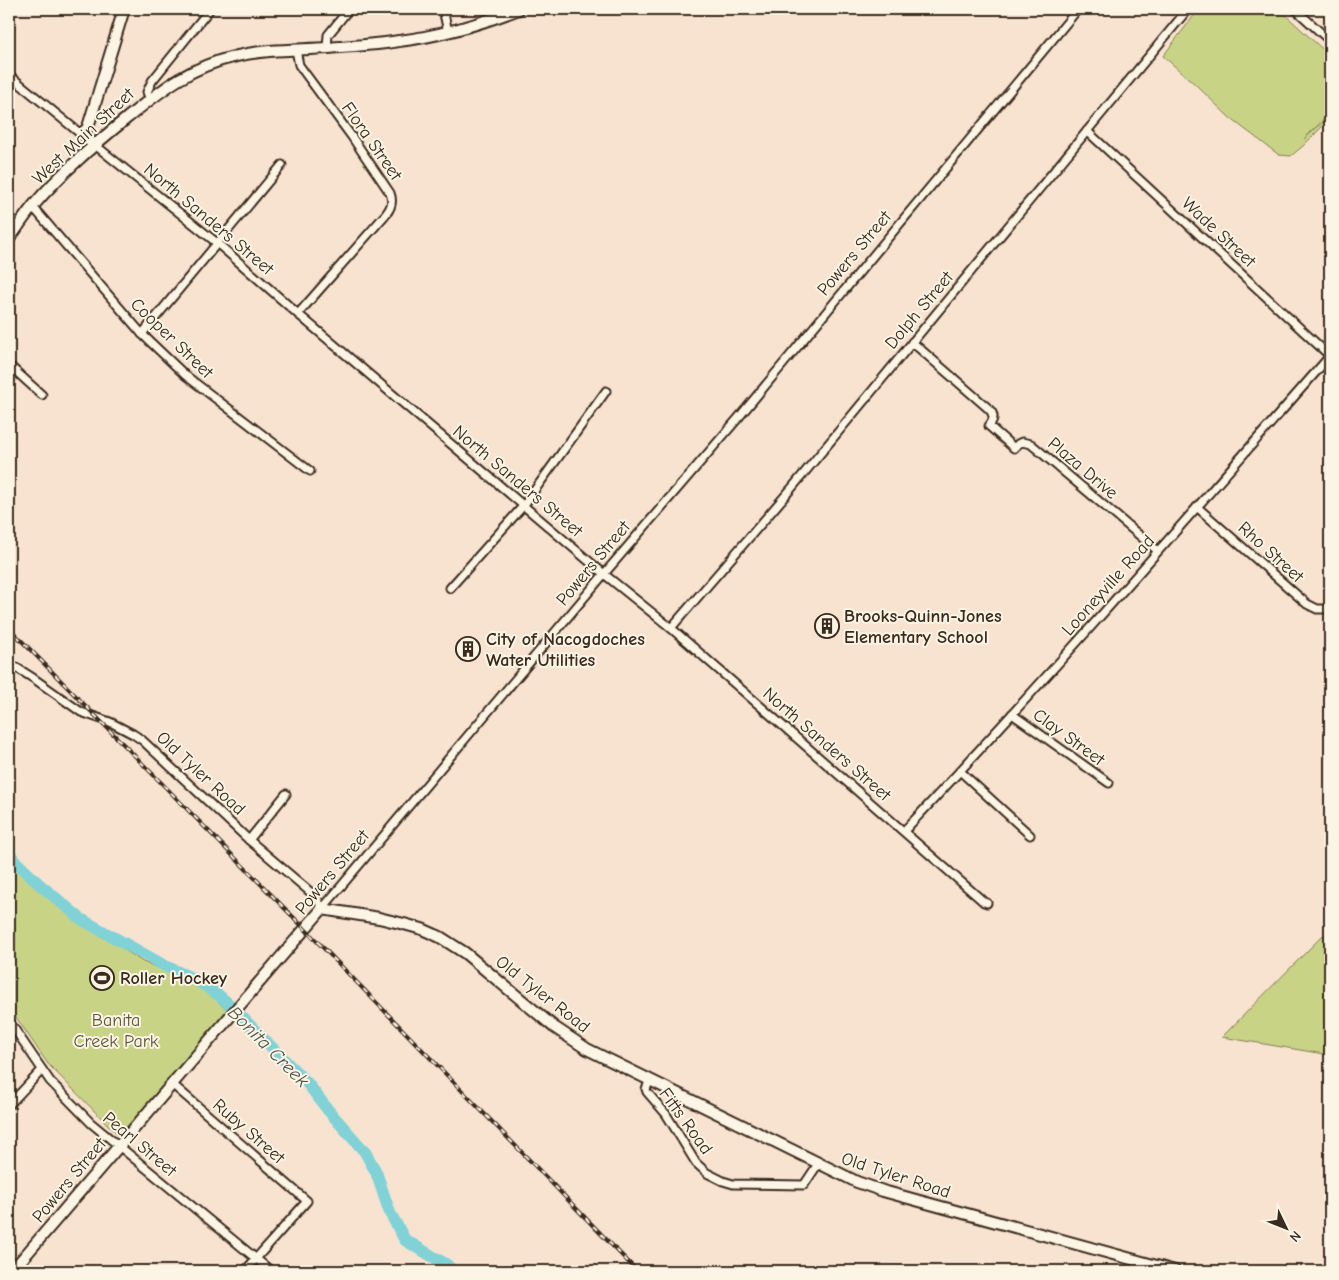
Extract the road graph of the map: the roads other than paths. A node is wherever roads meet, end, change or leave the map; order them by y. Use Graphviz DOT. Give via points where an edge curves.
graph roads {
  1 [pos="124,9"];
  2 [pos="210,9"];
  3 [pos="349,9"];
  4 [pos="443,9"];
  5 [pos="519,9"];
  6 [pos="1078,9"];
  7 [pos="1188,9"];
  8 [pos="1294,9"];
  9 [pos="448,32"];
  10 [pos="1330,41"];
  11 [pos="327,48"];
  12 [pos="296,50"];
  13 [pos="9,76"];
  14 [pos="150,100"];
  15 [pos="1087,130"];
  16 [pos="82,135"];
  17 [pos="95,145"];
  18 [pos="282,165"];
  19 [pos="33,207"];
  20 [pos="9,239"];
  21 [pos="217,243"];
  22 [pos="298,314"];
  23 [pos="142,334"];
  24 [pos="912,342"];
  25 [pos="1330,356"];
  26 [pos="9,365"];
  27 [pos="606,391"];
  28 [pos="42,395"];
  29 [pos="310,471"];
  30 [pos="524,505"];
  31 [pos="1197,507"];
  32 [pos="1158,551"];
  33 [pos="604,574"];
  34 [pos="450,588"];
  35 [pos="1330,609"];
  36 [pos="671,628"];
  37 [pos="9,663"];
  38 [pos="1012,714"];
  39 [pos="960,771"];
  40 [pos="1109,784"];
  41 [pos="286,794"];
  42 [pos="904,831"];
  43 [pos="1030,835"];
  44 [pos="249,840"];
  45 [pos="987,903"];
  46 [pos="322,909"];
  47 [pos="9,1021"];
  48 [pos="42,1070"];
  49 [pos="650,1080"];
  50 [pos="172,1084"];
  51 [pos="9,1105"];
  52 [pos="119,1146"];
  53 [pos="818,1164"];
  54 [pos="256,1258"];
  55 [pos="12,1271"];
  56 [pos="245,1271"];
  57 [pos="271,1271"];
  58 [pos="1175,1271"];
  1 -- 16 [label="street" via="88,127"];
  2 -- 14 [label="street, West Main Street" via="152,81 147,92"];
  3 -- 11 [label="street" via="328,35"];
  4 -- 9 [label="street"];
  5 -- 9 [label="street"];
  6 -- 33 [label="street, Powers Street" via="734,423"];
  7 -- 15 [label="street, Dolph Street"];
  8 -- 10 [label="street"];
  9 -- 11 [label="street" via="398,42"];
  11 -- 12 [label="street"];
  12 -- 14 [label="street" via="249,54 207,64"];
  12 -- 22 [label="street, Flora Street" via="300,65 392,200 386,214"];
  13 -- 16 [label="street"];
  14 -- 17 [label="street, West Main Street"];
  15 -- 24 [label="street, Dolph Street"];
  15 -- 25 [label="street, Wade Street"];
  16 -- 17 [label="street"];
  17 -- 19 [label="street, West Main Street"];
  17 -- 21 [label="street, North Sanders Street"];
  18 -- 21 [label="street"];
  19 -- 20 [label="street, West Main Street"];
  19 -- 23 [label="street, Cooper Street"];
  21 -- 22 [label="street, North Sanders Street"];
  21 -- 23 [label="street"];
  22 -- 30 [label="street, North Sanders Street"];
  23 -- 29 [label="street, Cooper Street" via="185,375"];
  24 -- 32 [label="street, Plaza Drive" via="994,414 989,426 1014,448 1022,442 1031,444"];
  24 -- 36 [label="street, Dolph Street"];
  25 -- 31 [label="street, Looneyville Road"];
  26 -- 28 [label="street"];
  27 -- 30 [label="street"];
  30 -- 33 [label="street, North Sanders Street"];
  30 -- 34 [label="street"];
  31 -- 32 [label="street, Looneyville Road"];
  31 -- 35 [label="street, Rho Street" via="1307,604 1317,609"];
  32 -- 38 [label="street, Looneyville Road"];
  33 -- 36 [label="street, North Sanders Street"];
  33 -- 46 [label="street, Powers Street"];
  36 -- 42 [label="street, North Sanders Street"];
  37 -- 44 [label="street, Old Tyler Road" via="76,709 134,734"];
  38 -- 39 [label="street, Looneyville Road"];
  38 -- 40 [label="street, Clay Street"];
  39 -- 42 [label="street, Looneyville Road"];
  39 -- 43 [label="street"];
  41 -- 44 [label="street"];
  42 -- 45 [label="street, North Sanders Street"];
  44 -- 46 [label="street, Old Tyler Road" via="314,896"];
  46 -- 49 [label="street, Old Tyler Road" via="379,918 440,937 465,953 554,1027 587,1049"];
  46 -- 50 [label="street, Powers Street"];
  47 -- 48 [label="street, Pearl Street"];
  48 -- 51 [label="street"];
  48 -- 52 [label="street, Pearl Street" via="91,1123"];
  49 -- 53 [label="street, Old Tyler Road"];
  49 -- 53 [label="street, Fitts Road" via="647,1092 666,1114 696,1163 715,1177 733,1184 804,1185"];
  50 -- 52 [label="street, Powers Street"];
  50 -- 54 [label="street, Ruby Street" via="307,1201"];
  52 -- 54 [label="street, Pearl Street"];
  52 -- 55 [label="street, Powers Street"];
  53 -- 58 [label="street, Old Tyler Road" via="882,1191"];
  54 -- 56 [label="street"];
  54 -- 57 [label="street, Pearl Street"];
}
